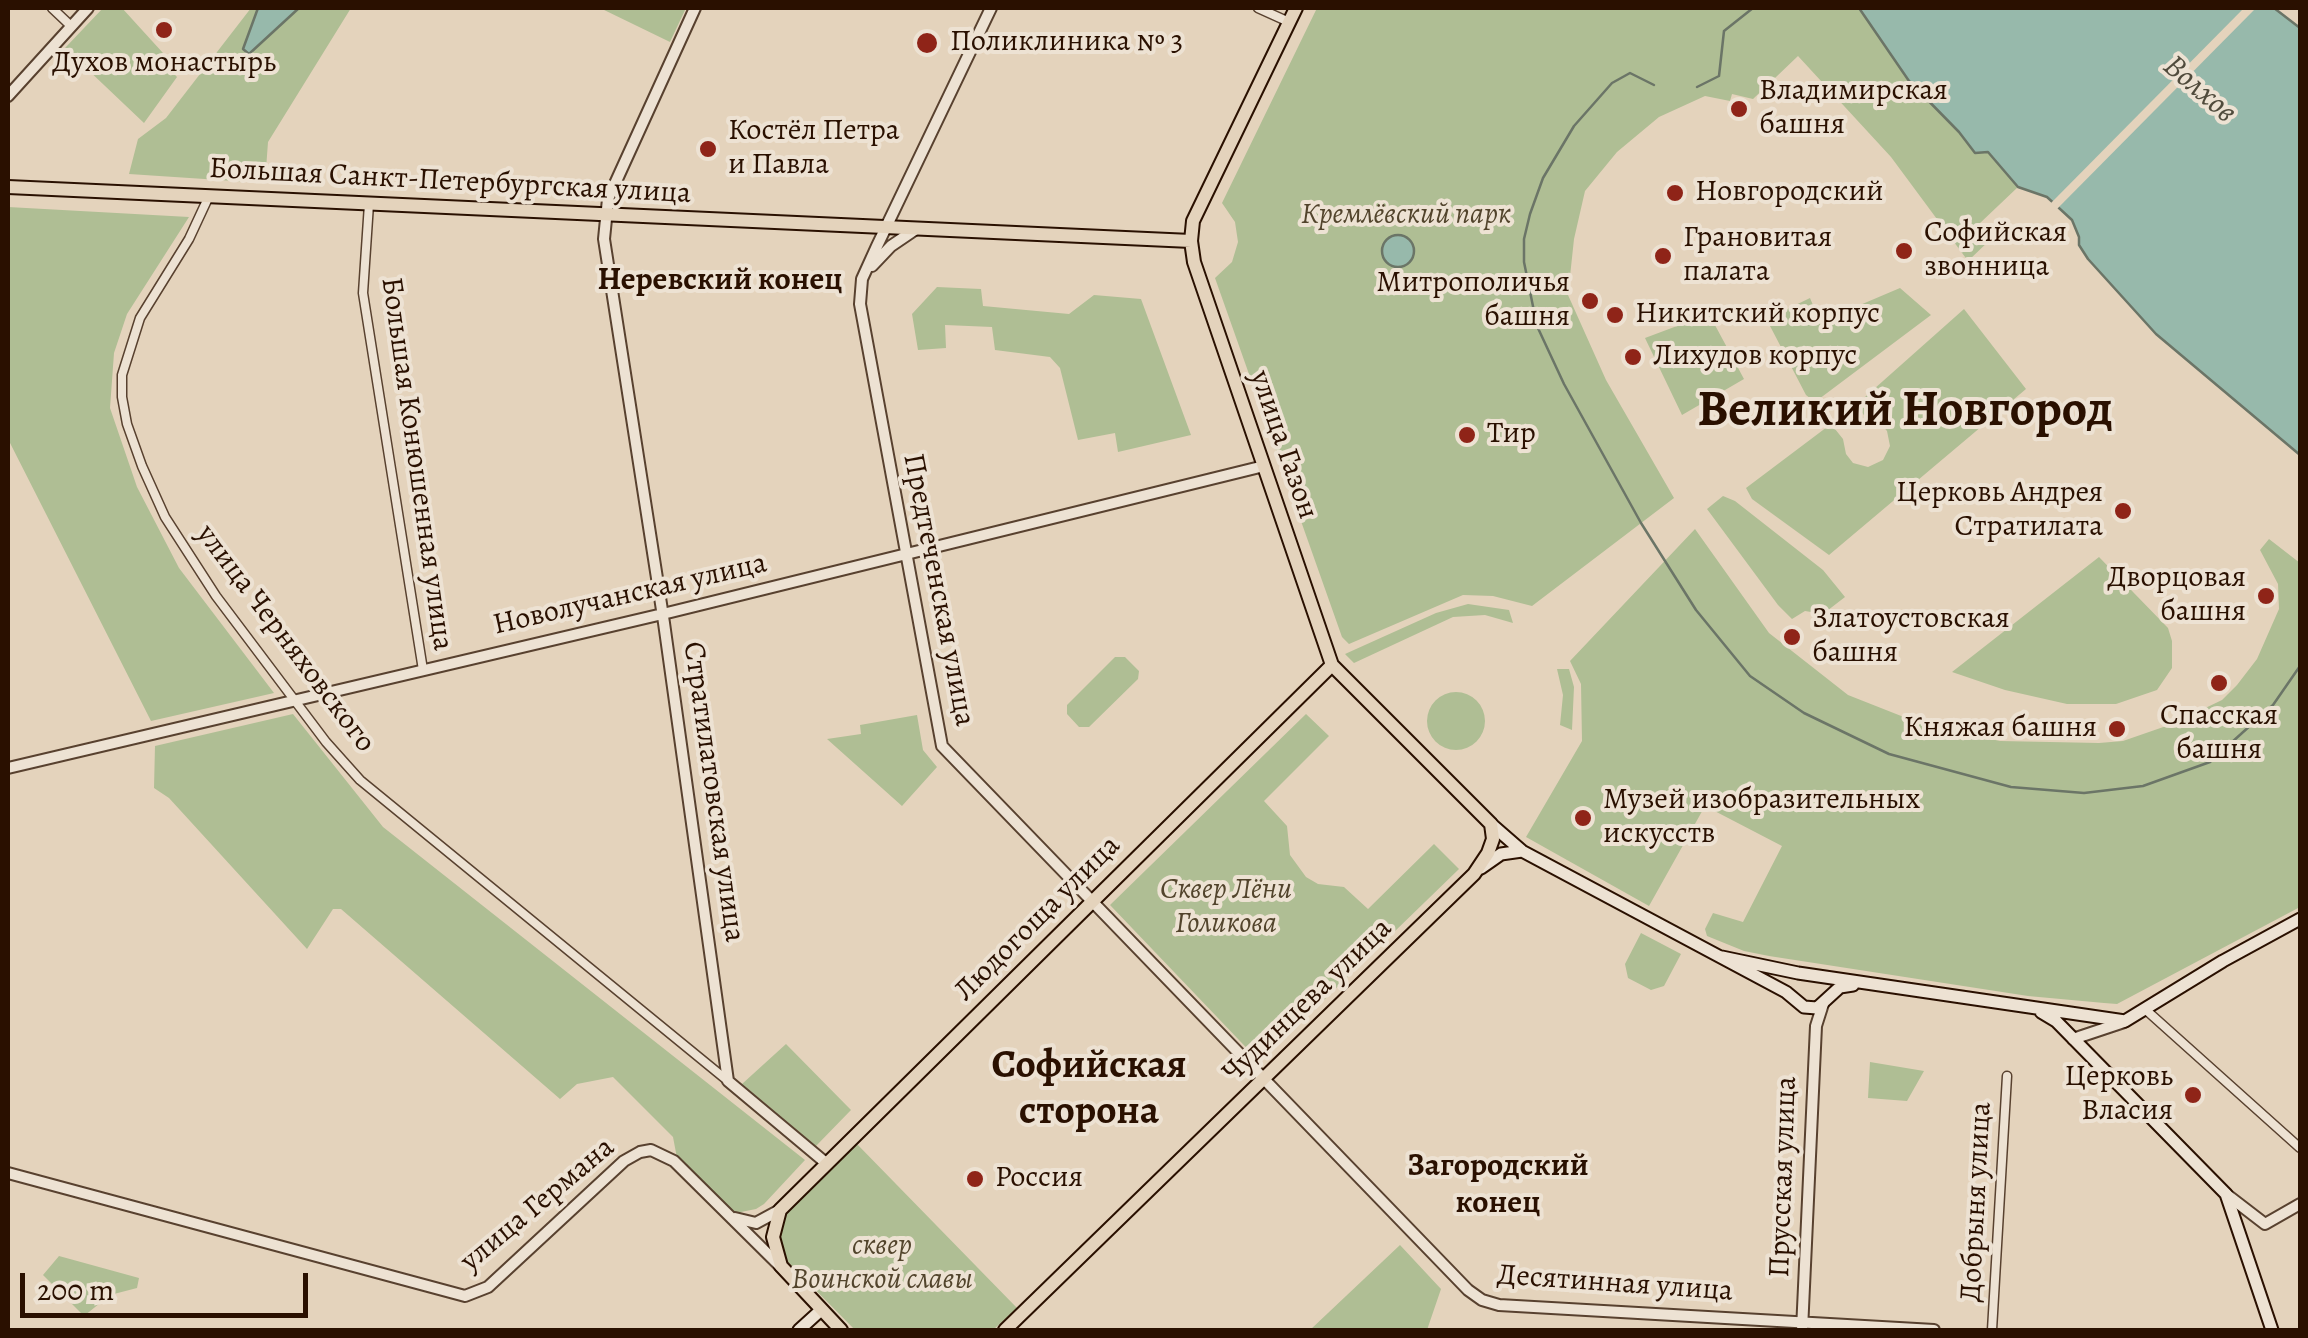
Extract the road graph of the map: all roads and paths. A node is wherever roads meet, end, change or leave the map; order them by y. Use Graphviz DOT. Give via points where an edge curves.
graph roads {
  1 [pos="52,8"];
  2 [pos="88,8"];
  3 [pos="695,8"];
  4 [pos="992,8"];
  5 [pos="1258,8"];
  6 [pos="1296,8"];
  7 [pos="1289,22"];
  8 [pos="72,26"];
  9 [pos="8,96"];
  10 [pos="8,186"];
  11 [pos="209,196"];
  12 [pos="369,204"];
  13 [pos="604,214"];
  14 [pos="886,228"];
  15 [pos="916,229"];
  16 [pos="1191,241"];
  17 [pos="862,279"];
  18 [pos="1264,466"];
  19 [pos="906,554"];
  20 [pos="662,614"];
  21 [pos="1332,665"];
  22 [pos="423,670"];
  23 [pos="293,699"];
  24 [pos="8,768"];
  25 [pos="1491,824"];
  26 [pos="1522,850"];
  27 [pos="1474,874"];
  28 [pos="1092,901"];
  29 [pos="2300,919"];
  30 [pos="1722,957"];
  31 [pos="1815,974"];
  32 [pos="1868,984"];
  33 [pos="1825,1001"];
  34 [pos="1801,1006"];
  35 [pos="2038,1010"];
  36 [pos="2146,1010"];
  37 [pos="2125,1022"];
  38 [pos="1816,1026"];
  39 [pos="2074,1039"];
  40 [pos="2008,1076"];
  41 [pos="1265,1078"];
  42 [pos="728,1081"];
  43 [pos="2300,1148"];
  44 [pos="826,1163"];
  45 [pos="8,1173"];
  46 [pos="2226,1194"];
  47 [pos="2300,1204"];
  48 [pos="780,1210"];
  49 [pos="732,1217"];
  50 [pos="780,1266"];
  51 [pos="820,1310"];
  52 [pos="1803,1326"];
  53 [pos="799,1330"];
  54 [pos="840,1330"];
  55 [pos="1005,1330"];
  56 [pos="1934,1330"];
  57 [pos="1992,1330"];
  58 [pos="2272,1330"];
  1 -- 8 [label="street"];
  2 -- 8 [label="street"];
  3 -- 13 [label="street"];
  4 -- 14 [label="street, Предтеченская улица"];
  5 -- 7 [label="street"];
  6 -- 7 [label="main road"];
  7 -- 16 [label="main road" via="1202,200"];
  8 -- 9 [label="street"];
  10 -- 11 [label="main road, Большая Санкт-Петербургская улица"];
  11 -- 12 [label="main road, Большая Санкт-Петербургская улица"];
  11 -- 23 [label="street, улица Черняховского" via="133,335 122,375 124,410 165,517"];
  12 -- 13 [label="main road, Большая Санкт-Петербургская улица"];
  12 -- 22 [label="street, Большая Конюшенная улица" via="364,293"];
  13 -- 14 [label="main road, Большая Санкт-Петербургская улица"];
  13 -- 20 [label="street, Стратилатовская улица"];
  14 -- 15 [label="main road, Большая Санкт-Петербургская улица"];
  14 -- 17 [label="street, Предтеченская улица"];
  15 -- 16 [label="main road, Большая Санкт-Петербургская улица"];
  15 -- 17 [label="street"];
  16 -- 18 [label="main road, улица Газон"];
  17 -- 19 [label="street, Предтеченская улица" via="860,304"];
  18 -- 19 [label="street, Новолучанская улица"];
  18 -- 21 [label="main road, улица Газон"];
  19 -- 20 [label="street, Новолучанская улица"];
  19 -- 28 [label="street, Предтеченская улица" via="942,746"];
  20 -- 22 [label="street, Новолучанская улица"];
  20 -- 42 [label="street, Стратилатовская улица"];
  21 -- 25 [label="main road"];
  21 -- 28 [label="main road, Людогоща улица"];
  22 -- 23 [label="street, Новолучанская улица"];
  23 -- 24 [label="street, Новолучанская улица"];
  23 -- 42 [label="street, улица Черняховского" via="360,780"];
  25 -- 26 [label="main road"];
  25 -- 27 [label="main road, Чудинцева улица" via="1491,845"];
  26 -- 27 [label="main road, Чудинцева улица" via="1501,854"];
  26 -- 30 [label="main road"];
  27 -- 41 [label="main road, Чудинцева улица"];
  28 -- 41 [label="street, Предтеченская улица"];
  28 -- 44 [label="main road, Людогоща улица"];
  29 -- 36 [label="main road"];
  30 -- 31 [label="main road"];
  30 -- 34 [label="main road"];
  31 -- 32 [label="main road"];
  31 -- 33 [label="main road" via="1828,985"];
  31 -- 34 [label="main road" via="1795,984"];
  32 -- 33 [label="main road" via="1840,987"];
  32 -- 35 [label="main road"];
  33 -- 34 [label="main road"];
  33 -- 38 [label="street, Прусская улица"];
  34 -- 38 [label="street"];
  35 -- 37 [label="main road"];
  35 -- 39 [label="main road"];
  36 -- 37 [label="main road"];
  36 -- 43 [label="street"];
  37 -- 39 [label="street"];
  38 -- 52 [label="street, Прусская улица"];
  39 -- 46 [label="main road"];
  40 -- 57 [label="street, Добрыня улица"];
  41 -- 52 [label="street, Десятинная улица" via="1482,1300"];
  41 -- 55 [label="main road, Чудинцева улица"];
  42 -- 44 [label="street, улица Черняховского"];
  44 -- 48 [label="main road, Людогоща улица"];
  45 -- 49 [label="street, улица Германа" via="460,1296 488,1287 640,1152 656,1150 674,1161"];
  46 -- 47 [label="street" via="2265,1224"];
  46 -- 58 [label="main road"];
  48 -- 49 [label="street" via="756,1223"];
  48 -- 50 [label="main road" via="773,1237"];
  49 -- 50 [label="street"];
  50 -- 51 [label="main road"];
  51 -- 53 [label="main road"];
  51 -- 54 [label="main road"];
  52 -- 56 [label="street, Десятинная улица"];
}
